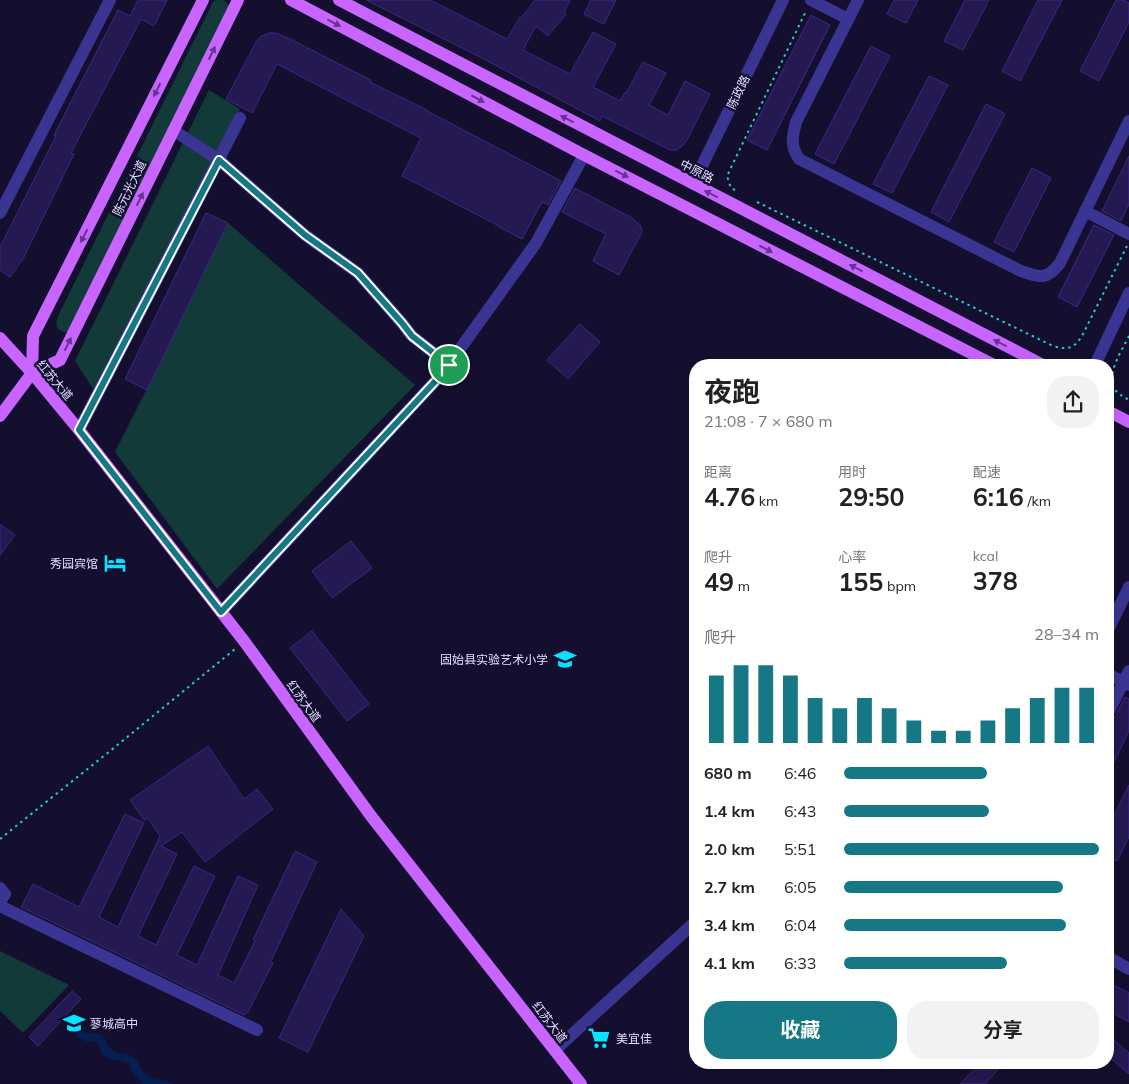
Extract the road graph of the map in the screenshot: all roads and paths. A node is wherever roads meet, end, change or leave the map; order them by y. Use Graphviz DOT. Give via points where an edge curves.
graph roads {
  1 [pos="110,0"];
  2 [pos="203,0"];
  3 [pos="238,0"];
  4 [pos="291,0"];
  5 [pos="338,0"];
  6 [pos="783,0"];
  7 [pos="811,0"];
  8 [pos="858,0"];
  9 [pos="848,19"];
  10 [pos="240,118"];
  11 [pos="1129,121"];
  12 [pos="174,130"];
  13 [pos="584,155"];
  14 [pos="219,160"];
  15 [pos="693,184"];
  16 [pos="737,192"];
  17 [pos="755,201"];
  18 [pos="1085,211"];
  19 [pos="0,214"];
  20 [pos="1129,234"];
  21 [pos="1129,242"];
  22 [pos="1129,293"];
  23 [pos="1129,336"];
  24 [pos="0,338"];
  25 [pos="982,359"];
  26 [pos="1031,359"];
  27 [pos="1097,359"];
  28 [pos="449,365"];
  29 [pos="1114,368"];
  30 [pos="32,373"];
  31 [pos="1114,390"];
  32 [pos="1129,400"];
  33 [pos="1114,414"];
  34 [pos="0,416"];
  35 [pos="1129,422"];
  36 [pos="79,430"];
  37 [pos="1129,587"];
  38 [pos="221,612"];
  39 [pos="1114,618"];
  40 [pos="244,642"];
  41 [pos="1114,676"];
  42 [pos="1127,679"];
  43 [pos="1114,702"];
  44 [pos="0,839"];
  45 [pos="0,888"];
  46 [pos="0,902"];
  47 [pos="0,906"];
  48 [pos="689,927"];
  49 [pos="1114,960"];
  50 [pos="1129,969"];
  51 [pos="257,1030"];
  52 [pos="555,1050"];
  53 [pos="582,1084"];
  1 -- 19 [label="street"];
  2 -- 30 [label="main road, 陈元光大道, one-way" via="33,336"];
  12 -- 3 [label="main road, 陈元光大道, one-way"];
  4 -- 13 [label="main road, one-way"];
  15 -- 5 [label="main road, 中原路, one-way"];
  6 -- 15 [label="street, 陈政路"];
  7 -- 9 [label="street"];
  7 -- 16 [label="path" via="727,176 731,188"];
  8 -- 9 [label="street"];
  9 -- 18 [label="street" via="796,122 793,150 799,159 1031,275 1050,274 1060,263"];
  10 -- 14 [label="street"];
  11 -- 18 [label="street"];
  12 -- 14 [label="street"];
  30 -- 12 [label="main road, 陈元光大道, one-way" via="60,360"];
  13 -- 25 [label="main road, one-way"];
  13 -- 28 [label="street" via="536,242"];
  14 -- 28 [label="street" via="305,235 358,273 412,336"];
  14 -- 36 [label="street"];
  26 -- 15 [label="main road, 中原路, one-way"];
  17 -- 21 [label="path" via="1063,349 1077,344 1082,336"];
  18 -- 20 [label="street"];
  22 -- 27 [label="street"];
  23 -- 29 [label="path"];
  24 -- 30 [label="main road, 红苏大道"];
  28 -- 38 [label="street"];
  30 -- 34 [label="main road, 陈元光大道"];
  30 -- 36 [label="main road, 红苏大道"];
  31 -- 32 [label="path"];
  33 -- 35 [label="main road"];
  36 -- 38 [label="main road, 红苏大道"];
  37 -- 39 [label="street"];
  38 -- 40 [label="main road, 红苏大道"];
  40 -- 44 [label="path"];
  40 -- 52 [label="main road, 红苏大道" via="371,816"];
  41 -- 42 [label="street"];
  42 -- 43 [label="street"];
  45 -- 46 [label="street" via="5,894"];
  47 -- 51 [label="street"];
  48 -- 52 [label="street"];
  49 -- 50 [label="street"];
  52 -- 53 [label="main road, 红苏大道"];
}
